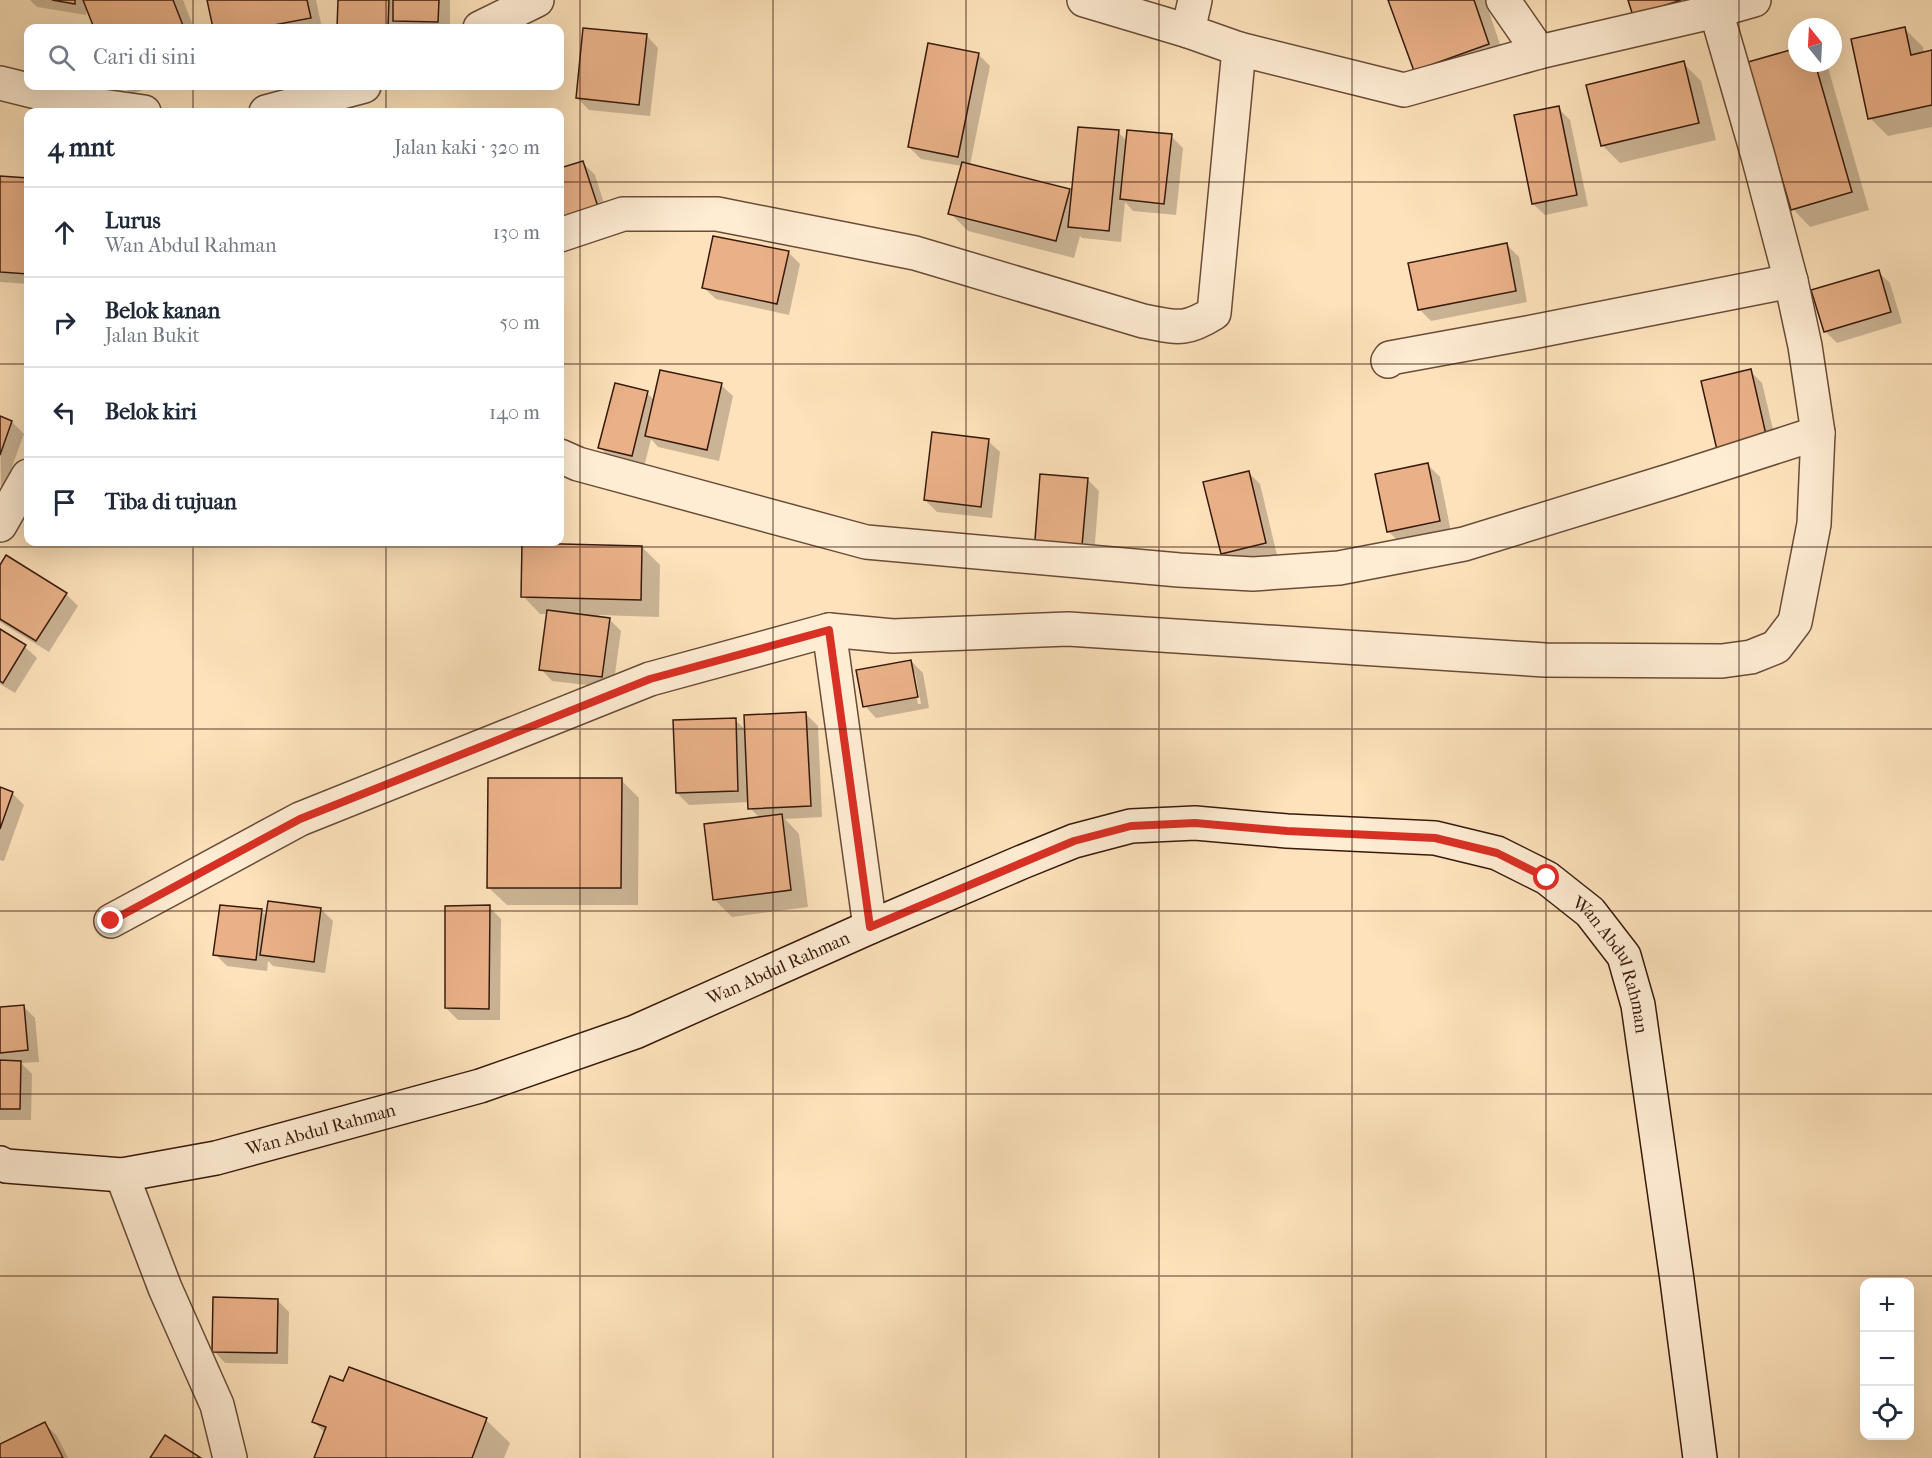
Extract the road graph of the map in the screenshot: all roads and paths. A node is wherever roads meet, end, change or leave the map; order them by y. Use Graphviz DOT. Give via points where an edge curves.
graph roads {
  1 [pos="537,0"];
  2 [pos="1083,0"];
  3 [pos="1503,0"];
  4 [pos="1754,0"];
  5 [pos="1716,11"];
  6 [pos="1192,16"];
  7 [pos="488,24"];
  8 [pos="1239,49"];
  9 [pos="1539,52"];
  10 [pos="0,83"];
  11 [pos="24,89"];
  12 [pos="28,90"];
  13 [pos="349,90"];
  14 [pos="116,108"];
  15 [pos="281,108"];
  16 [pos="564,234"];
  17 [pos="1791,281"];
  18 [pos="1388,361"];
  19 [pos="1818,433"];
  20 [pos="564,458"];
  21 [pos="24,483"];
  22 [pos="0,525"];
  23 [pos="829,630"];
  24 [pos="111,921"];
  25 [pos="870,927"];
  26 [pos="0,1164"];
  27 [pos="122,1175"];
  28 [pos="230,1458"];
  29 [pos="1700,1458"];
  1 -- 7 [label="street"];
  2 -- 6 [label="street"];
  3 -- 9 [label="street"];
  4 -- 5 [label="street"];
  5 -- 9 [label="street"];
  5 -- 17 [label="street"];
  6 -- 8 [label="street"];
  8 -- 9 [label="street" via="1404,90"];
  8 -- 16 [label="street" via="1214,313 1199,323 1179,328 1143,321 915,253 717,214 623,214"];
  10 -- 11 [label="street"];
  12 -- 14 [label="street"];
  13 -- 15 [label="street"];
  17 -- 18 [label="street"];
  17 -- 19 [label="street"];
  19 -- 20 [label="street" via="1464,544 1339,568 1253,574 866,542"];
  19 -- 23 [label="street" via="1814,524 1795,622 1776,647 1751,657 1722,662 1545,660 1068,628 893,636"];
  21 -- 22 [label="street"];
  23 -- 24 [label="street" via="650,679 300,819"];
  23 -- 25 [label="street"];
  25 -- 27 [label="street, Wan Abdul Rahman" via="635,1032 480,1086 216,1158"];
  25 -- 29 [label="street, Wan Abdul Rahman" via="1074,841 1131,826 1195,823 1435,838 1497,853 1547,878 1590,912 1624,956 1638,1005"];
  26 -- 27 [label="street, Wan Abdul Rahman"];
  27 -- 28 [label="street" via="165,1288 217,1405"];
}
